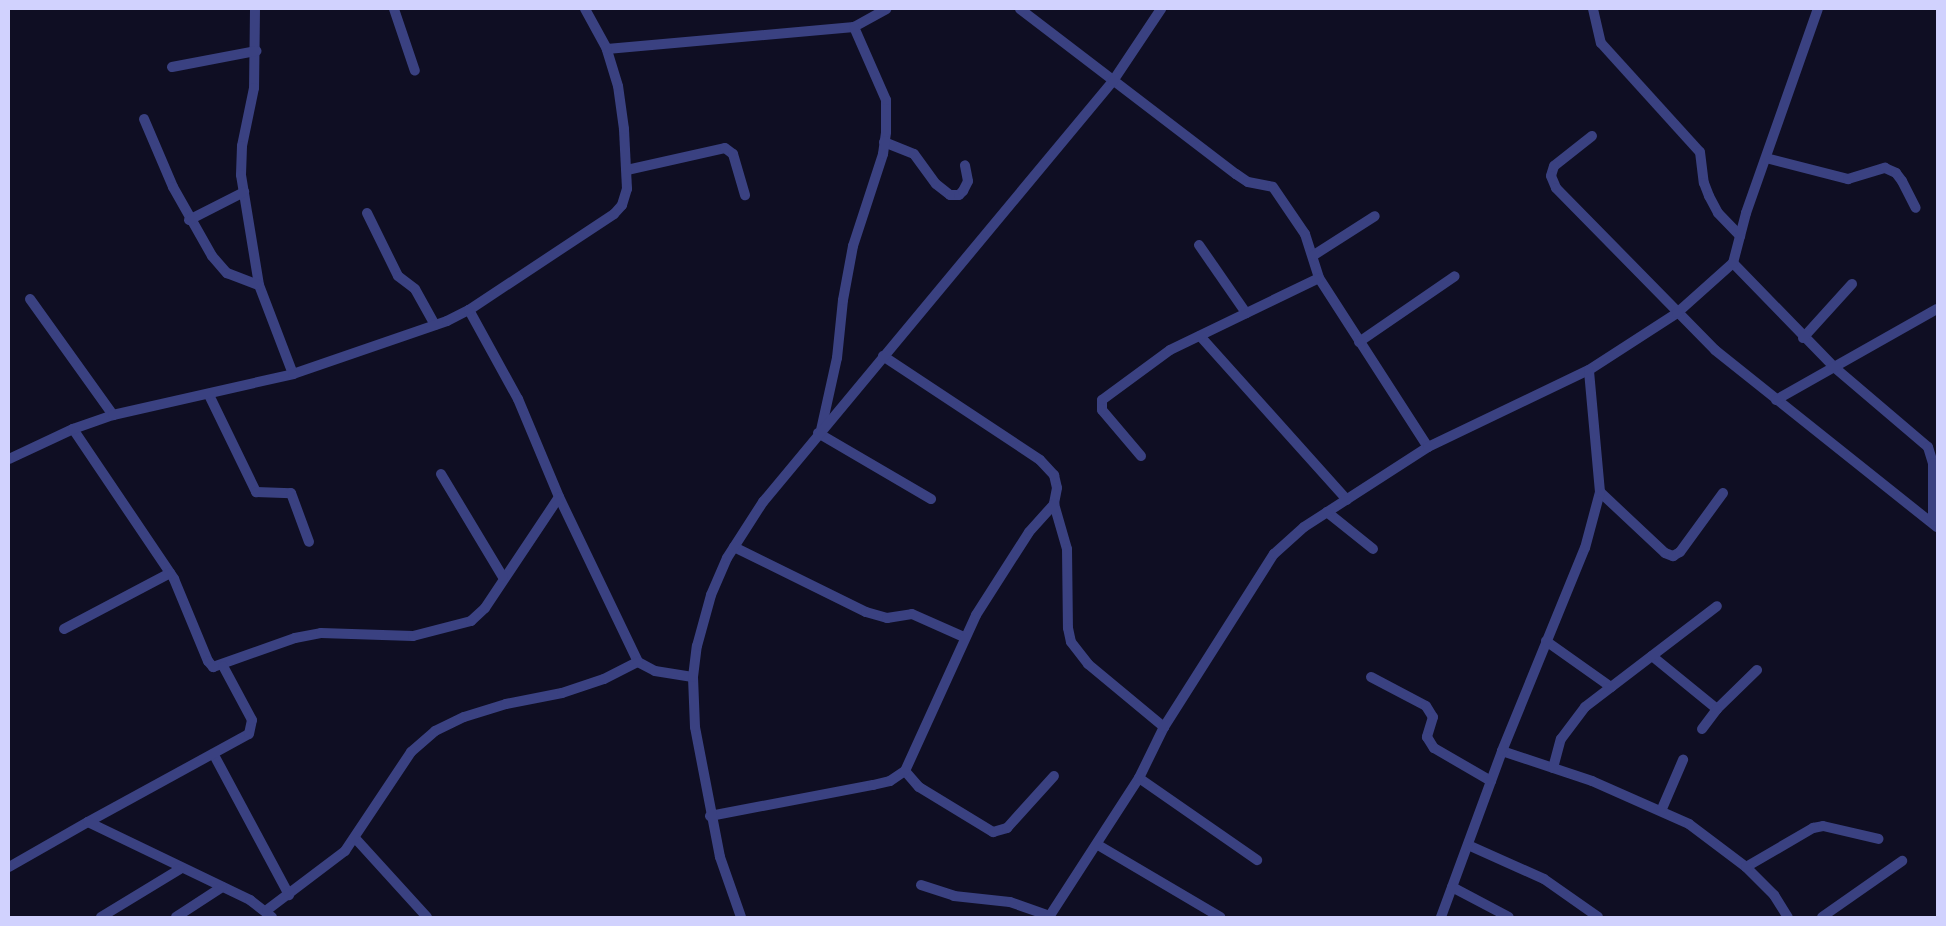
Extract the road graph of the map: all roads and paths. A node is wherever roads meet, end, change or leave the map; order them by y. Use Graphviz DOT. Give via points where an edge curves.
graph roads {
  1 [pos="255,9"];
  2 [pos="394,9"];
  3 [pos="585,9"];
  4 [pos="886,9"];
  5 [pos="1020,9"];
  6 [pos="1161,9"];
  7 [pos="1593,9"];
  8 [pos="1817,9"];
  9 [pos="854,28"];
  10 [pos="607,49"];
  11 [pos="256,51"];
  12 [pos="172,67"];
  13 [pos="415,71"];
  14 [pos="1113,81"];
  15 [pos="144,119"];
  16 [pos="1592,136"];
  17 [pos="884,142"];
  18 [pos="1766,158"];
  19 [pos="965,164"];
  20 [pos="626,170"];
  21 [pos="244,192"];
  22 [pos="745,194"];
  23 [pos="1916,208"];
  24 [pos="367,214"];
  25 [pos="1375,216"];
  26 [pos="189,220"];
  27 [pos="1740,236"];
  28 [pos="1199,245"];
  29 [pos="1314,256"];
  30 [pos="1733,263"];
  31 [pos="1455,276"];
  32 [pos="1319,278"];
  33 [pos="1852,284"];
  34 [pos="259,285"];
  35 [pos="30,299"];
  36 [pos="1937,309"];
  37 [pos="469,310"];
  38 [pos="1677,313"];
  39 [pos="1246,314"];
  40 [pos="435,325"];
  41 [pos="1200,336"];
  42 [pos="1804,338"];
  43 [pos="1360,342"];
  44 [pos="883,356"];
  45 [pos="1834,367"];
  46 [pos="1589,370"];
  47 [pos="293,374"];
  48 [pos="209,395"];
  49 [pos="1776,400"];
  50 [pos="113,415"];
  51 [pos="73,429"];
  52 [pos="819,431"];
  53 [pos="1428,447"];
  54 [pos="1141,456"];
  55 [pos="9,459"];
  56 [pos="441,474"];
  57 [pos="1600,492"];
  58 [pos="1723,493"];
  59 [pos="559,497"];
  60 [pos="931,498"];
  61 [pos="1347,500"];
  62 [pos="1054,504"];
  63 [pos="1327,512"];
  64 [pos="1935,524"];
  65 [pos="309,542"];
  66 [pos="734,547"];
  67 [pos="1373,549"];
  68 [pos="170,573"];
  69 [pos="502,578"];
  70 [pos="1717,606"];
  71 [pos="64,629"];
  72 [pos="964,637"];
  73 [pos="1546,642"];
  74 [pos="1652,656"];
  75 [pos="638,662"];
  76 [pos="223,666"];
  77 [pos="1757,670"];
  78 [pos="693,677"];
  79 [pos="1371,678"];
  80 [pos="1611,687"];
  81 [pos="1717,709"];
  82 [pos="1164,727"];
  83 [pos="1702,729"];
  84 [pos="1502,751"];
  85 [pos="214,754"];
  86 [pos="1683,760"];
  87 [pos="1553,768"];
  88 [pos="905,771"];
  89 [pos="1054,776"];
  90 [pos="1139,778"];
  91 [pos="1491,780"];
  92 [pos="1661,811"];
  93 [pos="710,816"];
  94 [pos="88,822"];
  95 [pos="355,838"];
  96 [pos="1878,839"];
  97 [pos="1098,844"];
  98 [pos="1468,845"];
  99 [pos="1257,860"];
  100 [pos="1902,861"];
  101 [pos="9,867"];
  102 [pos="1746,867"];
  103 [pos="180,869"];
  104 [pos="921,886"];
  105 [pos="222,887"];
  106 [pos="1452,887"];
  107 [pos="289,894"];
  108 [pos="269,914"];
  109 [pos="101,917"];
  110 [pos="176,917"];
  111 [pos="427,917"];
  112 [pos="741,917"];
  113 [pos="1050,917"];
  114 [pos="1220,917"];
  115 [pos="1441,917"];
  116 [pos="1509,917"];
  117 [pos="1598,917"];
  118 [pos="1788,917"];
  119 [pos="1822,917"];
  1 -- 11 [label="street"];
  2 -- 13 [label="street"];
  3 -- 10 [label="street"];
  4 -- 9 [label="street"];
  5 -- 14 [label="street"];
  6 -- 14 [label="street"];
  7 -- 27 [label="street" via="1601,43 1700,152 1709,196 1718,213"];
  8 -- 18 [label="street"];
  9 -- 10 [label="street"];
  9 -- 17 [label="street" via="886,100"];
  10 -- 20 [label="street" via="618,86"];
  11 -- 12 [label="street"];
  11 -- 21 [label="street" via="254,88 240,162"];
  14 -- 29 [label="street" via="1248,182 1273,187 1305,234"];
  14 -- 44 [label="street"];
  15 -- 26 [label="street"];
  16 -- 38 [label="street" via="1554,166 1551,176 1556,188"];
  17 -- 19 [label="street" via="914,154 936,184 950,195 959,196 968,181"];
  17 -- 52 [label="street" via="852,246 842,300 837,358"];
  18 -- 23 [label="street" via="1848,179 1885,168 1896,172"];
  18 -- 27 [label="street"];
  20 -- 22 [label="street" via="725,148 733,154"];
  20 -- 37 [label="street" via="628,189 622,205 614,214 527,268"];
  21 -- 26 [label="street"];
  21 -- 34 [label="street"];
  24 -- 40 [label="street" via="398,276 415,288"];
  25 -- 29 [label="street"];
  26 -- 34 [label="street" via="227,273"];
  27 -- 30 [label="street"];
  28 -- 39 [label="street"];
  29 -- 32 [label="street"];
  30 -- 38 [label="street"];
  30 -- 42 [label="street"];
  31 -- 43 [label="street"];
  32 -- 39 [label="street"];
  32 -- 43 [label="street"];
  33 -- 42 [label="street"];
  34 -- 47 [label="street"];
  35 -- 50 [label="street"];
  36 -- 45 [label="street"];
  37 -- 40 [label="street"];
  37 -- 59 [label="street" via="518,399"];
  38 -- 46 [label="street"];
  38 -- 49 [label="street" via="1715,350"];
  39 -- 41 [label="street"];
  40 -- 47 [label="street"];
  41 -- 54 [label="street" via="1170,350 1102,400 1102,410"];
  41 -- 61 [label="street"];
  42 -- 45 [label="street"];
  43 -- 53 [label="street"];
  44 -- 52 [label="street"];
  44 -- 62 [label="street" via="1040,460 1054,475 1057,488"];
  45 -- 49 [label="street"];
  45 -- 64 [label="street" via="1928,446 1933,462"];
  46 -- 53 [label="street"];
  46 -- 57 [label="street"];
  47 -- 48 [label="street"];
  48 -- 50 [label="street"];
  48 -- 65 [label="street" via="256,492 291,492"];
  49 -- 64 [label="street"];
  50 -- 51 [label="street"];
  51 -- 55 [label="street"];
  51 -- 68 [label="street"];
  52 -- 60 [label="street"];
  52 -- 66 [label="street" via="763,502"];
  53 -- 61 [label="street"];
  56 -- 69 [label="street"];
  57 -- 58 [label="street" via="1665,553 1673,556 1680,552"];
  57 -- 73 [label="street" via="1585,548"];
  59 -- 69 [label="street"];
  59 -- 75 [label="street"];
  61 -- 63 [label="street"];
  62 -- 72 [label="street" via="1029,532"];
  62 -- 82 [label="street" via="1067,550 1071,642 1088,664"];
  63 -- 67 [label="street"];
  63 -- 82 [label="street" via="1304,527 1274,554"];
  66 -- 72 [label="street" via="866,612 887,618 912,614"];
  66 -- 78 [label="street" via="711,596"];
  68 -- 71 [label="street"];
  68 -- 76 [label="street" via="210,665"];
  69 -- 76 [label="street" via="479,615 457,626 413,636 321,633 295,638"];
  70 -- 74 [label="street"];
  72 -- 88 [label="street"];
  73 -- 80 [label="street"];
  73 -- 84 [label="street"];
  74 -- 80 [label="street"];
  74 -- 81 [label="street"];
  75 -- 78 [label="street" via="661,673"];
  75 -- 95 [label="street" via="604,679 562,693 472,714 436,731 411,752"];
  76 -- 85 [label="street" via="252,720 253,729 240,741"];
  77 -- 81 [label="street"];
  78 -- 93 [label="street" via="694,726"];
  79 -- 91 [label="street" via="1426,706 1432,717 1427,737 1434,748"];
  80 -- 87 [label="street" via="1585,707 1561,739"];
  81 -- 83 [label="street"];
  82 -- 90 [label="street"];
  84 -- 87 [label="street"];
  84 -- 91 [label="street"];
  85 -- 94 [label="street"];
  85 -- 107 [label="street"];
  86 -- 92 [label="street"];
  87 -- 92 [label="street"];
  88 -- 89 [label="street" via="919,787 975,824 1000,833"];
  88 -- 93 [label="street" via="890,781 873,785"];
  90 -- 97 [label="street"];
  90 -- 99 [label="street"];
  91 -- 98 [label="street"];
  92 -- 102 [label="street" via="1689,824"];
  93 -- 112 [label="street"];
  94 -- 101 [label="street"];
  94 -- 103 [label="street"];
  95 -- 107 [label="street" via="332,863"];
  95 -- 111 [label="street"];
  96 -- 102 [label="street" via="1823,826 1813,828"];
  97 -- 113 [label="street"];
  97 -- 114 [label="street"];
  98 -- 106 [label="street"];
  98 -- 117 [label="street" via="1544,880"];
  100 -- 119 [label="street"];
  102 -- 118 [label="street" via="1774,895"];
  103 -- 105 [label="street"];
  103 -- 109 [label="street"];
  104 -- 113 [label="street" via="954,896 1010,902"];
  105 -- 108 [label="street"];
  105 -- 110 [label="street"];
  106 -- 115 [label="street"];
  106 -- 116 [label="street"];
  107 -- 108 [label="street"];
}
